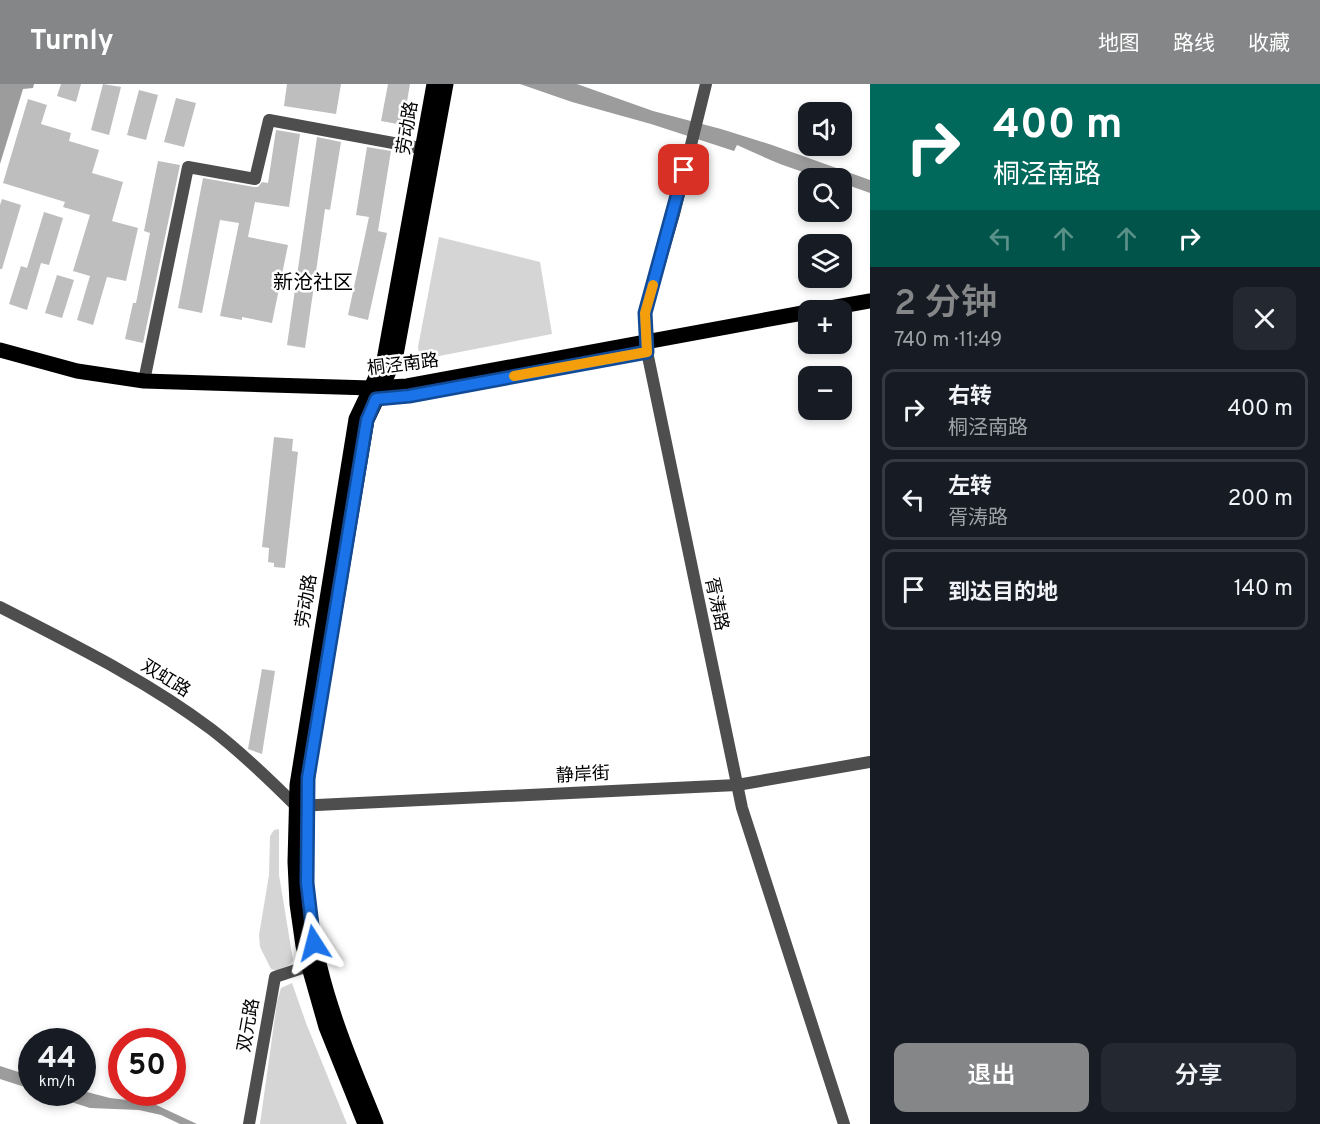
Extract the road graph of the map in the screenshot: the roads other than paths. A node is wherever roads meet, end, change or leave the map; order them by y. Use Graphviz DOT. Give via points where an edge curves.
graph roads {
  1 [pos="434,84"];
  2 [pos="446,84"];
  3 [pos="706,84"];
  4 [pos="429,150"];
  5 [pos="870,302"];
  6 [pos="852,305"];
  7 [pos="870,312"];
  8 [pos="798,314"];
  9 [pos="852,315"];
  10 [pos="798,324"];
  11 [pos="646,347"];
  12 [pos="0,350"];
  13 [pos="0,361"];
  14 [pos="144,381"];
  15 [pos="374,393"];
  16 [pos="0,607"];
  17 [pos="870,762"];
  18 [pos="737,785"];
  19 [pos="301,806"];
  20 [pos="313,964"];
  21 [pos="249,1124"];
  22 [pos="365,1124"];
  23 [pos="376,1124"];
  24 [pos="844,1124"];
  1 -- 4 [label="main road, 劳动路"];
  2 -- 4 [label="main road, 劳动路"];
  3 -- 11 [label="street, 胥涛路" via="645,313"];
  4 -- 14 [label="street" via="269,120 255,178 188,167"];
  4 -- 15 [label="main road, 劳动路"];
  5 -- 6 [label="main road"];
  7 -- 9 [label="main road"];
  8 -- 11 [label="main road, 桐泾南路"];
  10 -- 11 [label="main road, 桐泾南路"];
  11 -- 15 [label="main road, 桐泾南路" via="409,396"];
  11 -- 18 [label="street, 胥涛路"];
  12 -- 14 [label="main road, 桐泾南路" via="76,371"];
  13 -- 15 [label="main road, 桐泾南路" via="74,381 143,392"];
  14 -- 15 [label="main road, 桐泾南路"];
  15 -- 19 [label="main road, 劳动路" via="356,419 300,758"];
  16 -- 19 [label="street, 双虹路" via="177,705"];
  17 -- 18 [label="street, 静岸街"];
  18 -- 19 [label="street, 静岸街"];
  18 -- 24 [label="street, 胥涛路"];
  19 -- 20 [label="main road, 劳动路" via="295,862 297,904"];
  20 -- 21 [label="street, 双元路" via="275,977"];
  20 -- 22 [label="main road, 劳动路" via="326,1027"];
  20 -- 23 [label="main road, 劳动路"];
}
